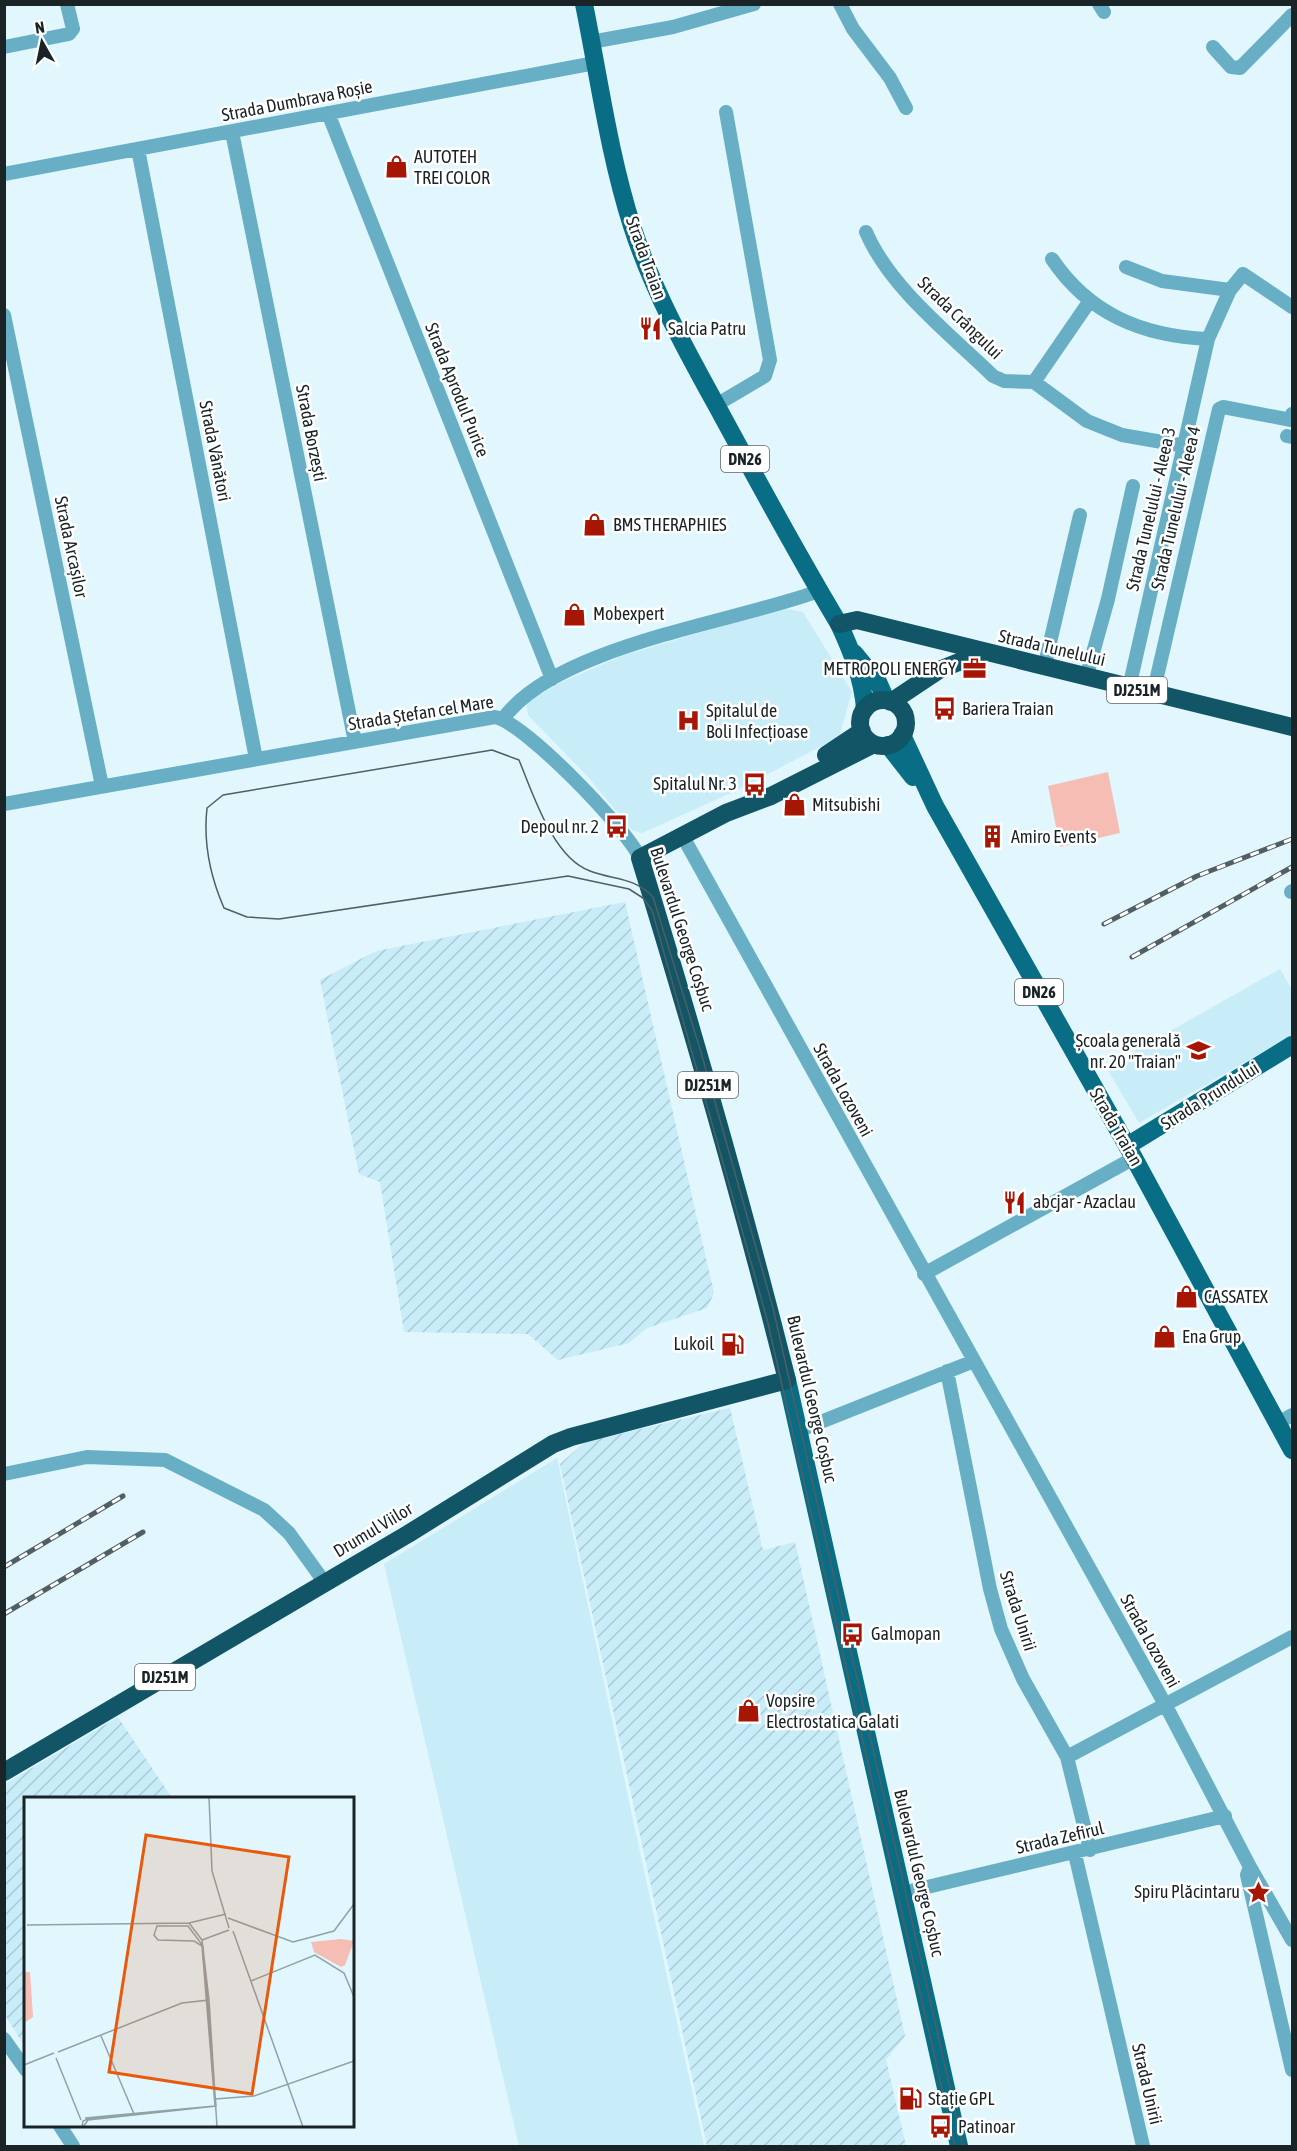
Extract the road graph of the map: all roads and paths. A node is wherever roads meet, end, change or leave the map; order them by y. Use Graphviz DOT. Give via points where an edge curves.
graph roads {
  1 [pos="67,4"];
  2 [pos="584,4"];
  3 [pos="754,4"];
  4 [pos="840,4"];
  5 [pos="1293,15"];
  6 [pos="591,42"];
  7 [pos="4,47"];
  8 [pos="1213,47"];
  9 [pos="595,63"];
  10 [pos="906,108"];
  11 [pos="726,112"];
  12 [pos="328,113"];
  13 [pos="232,132"];
  14 [pos="138,149"];
  15 [pos="4,174"];
  16 [pos="866,232"];
  17 [pos="1052,259"];
  18 [pos="1126,267"];
  19 [pos="1230,290"];
  20 [pos="1089,302"];
  21 [pos="1293,307"];
  22 [pos="4,315"];
  23 [pos="1208,339"];
  24 [pos="1034,382"];
  25 [pos="716,405"];
  26 [pos="1293,414"];
  27 [pos="1184,449"];
  28 [pos="1206,458"];
  29 [pos="1133,486"];
  30 [pos="1080,516"];
  31 [pos="819,591"];
  32 [pos="838,624"];
  33 [pos="850,649"];
  34 [pos="981,652"];
  35 [pos="1044,668"];
  36 [pos="1086,678"];
  37 [pos="552,680"];
  38 [pos="1129,688"];
  39 [pos="1152,694"];
  40 [pos="894,705"];
  41 [pos="866,708"];
  42 [pos="503,719"];
  43 [pos="1293,727"];
  44 [pos="881,739"];
  45 [pos="355,742"];
  46 [pos="256,759"];
  47 [pos="102,786"];
  48 [pos="4,804"];
  49 [pos="682,835"];
  50 [pos="640,858"];
  51 [pos="1293,1045"];
  52 [pos="1130,1152"];
  53 [pos="924,1274"];
  54 [pos="974,1361"];
  55 [pos="947,1371"];
  56 [pos="787,1380"];
  57 [pos="1285,1419"];
  58 [pos="798,1431"];
  59 [pos="1293,1450"];
  60 [pos="4,1474"];
  61 [pos="325,1583"];
  62 [pos="1293,1636"];
  63 [pos="1166,1706"];
  64 [pos="1067,1757"];
  65 [pos="4,1772"];
  66 [pos="1225,1816"];
  67 [pos="1090,1850"];
  68 [pos="1075,1854"];
  69 [pos="1250,1867"];
  70 [pos="902,1893"];
  71 [pos="1293,1940"];
  72 [pos="4,2039"];
  73 [pos="24,2067"];
  74 [pos="1293,2070"];
  75 [pos="61,2127"];
  76 [pos="73,2146"];
  77 [pos="959,2146"];
  78 [pos="1143,2146"];
  1 -- 7 [label="street" via="73,28 69,34"];
  2 -- 6 [label="main road, Strada Traian / DN26"];
  3 -- 6 [label="street" via="673,27"];
  4 -- 10 [label="street"];
  5 -- 8 [label="street" via="1240,68 1231,67"];
  6 -- 9 [label="main road, Strada Traian / DN26"];
  9 -- 12 [label="street, Strada Dumbrava Roșie"];
  9 -- 25 [label="main road, Strada Traian / DN26" via="635,235 661,302"];
  11 -- 25 [label="street" via="770,360 765,376"];
  12 -- 13 [label="street, Strada Dumbrava Roșie"];
  12 -- 37 [label="street, Strada Aprodul Purice"];
  13 -- 14 [label="street, Strada Dumbrava Roșie"];
  13 -- 45 [label="street, Strada Borzești"];
  14 -- 15 [label="street, Strada Dumbrava Roșie"];
  14 -- 46 [label="street, Strada Vânători"];
  16 -- 24 [label="street, Strada Crângului" via="899,284 993,376 1004,381"];
  17 -- 20 [label="street" via="1065,279"];
  18 -- 19 [label="street" via="1162,281"];
  19 -- 21 [label="street" via="1239,277 1247,275"];
  19 -- 23 [label="street, Strada Tunelului - Aleea 3"];
  20 -- 23 [label="street" via="1143,328"];
  20 -- 24 [label="street"];
  22 -- 47 [label="street, Strada Arcașilor"];
  23 -- 27 [label="street, Strada Tunelului - Aleea 3"];
  24 -- 27 [label="street" via="1088,421 1122,435"];
  25 -- 31 [label="main road, Strada Traian / DN26"];
  26 -- 28 [label="street, Strada Tunelului - Aleea 4" via="1291,420 1223,407 1216,414"];
  27 -- 28 [label="street"];
  27 -- 38 [label="street, Strada Tunelului - Aleea 3"];
  28 -- 39 [label="street, Strada Tunelului - Aleea 4"];
  29 -- 36 [label="street"];
  30 -- 35 [label="street"];
  31 -- 32 [label="main road, Strada Traian / DN26"];
  31 -- 37 [label="street, Strada Ștefan cel Mare" via="632,644"];
  32 -- 33 [label="main road, Strada Traian / DN26"];
  32 -- 34 [label="highway, DJ251M" via="856,620"];
  33 -- 40 [label="main road, Strada Traian / DN26"];
  33 -- 41 [label="main road, Strada Traian / DN26"];
  34 -- 35 [label="highway, Strada Tunelului / DJ251M"];
  34 -- 40 [label="highway, Strada Tunelului" via="952,663"];
  35 -- 36 [label="highway, Strada Tunelului / DJ251M"];
  36 -- 38 [label="highway, Strada Tunelului / DJ251M"];
  37 -- 42 [label="street, Strada Ștefan cel Mare" via="519,699"];
  38 -- 39 [label="highway, Strada Tunelului / DJ251M"];
  39 -- 43 [label="highway, Strada Tunelului / DJ251M"];
  40 -- 41 [label="highway" via="871,703"];
  40 -- 44 [label="highway, Strada Tunelului" via="906,724"];
  41 -- 44 [label="highway, DN26" via="861,719"];
  42 -- 45 [label="street, Strada Ștefan cel Mare" via="481,718"];
  42 -- 50 [label="street, Bulevardul George Coșbuc" via="527,735 566,772 628,839"];
  44 -- 49 [label="highway" via="839,749"];
  44 -- 52 [label="main road, Strada Traian / DN26" via="935,806"];
  45 -- 46 [label="street, Strada Ștefan cel Mare"];
  46 -- 47 [label="street, Strada Ștefan cel Mare"];
  47 -- 48 [label="street, Strada Ștefan cel Mare"];
  49 -- 50 [label="highway"];
  49 -- 53 [label="street, Strada Lozoveni"];
  50 -- 56 [label="highway, Bulevardul George Coșbuc / DJ251M" via="699,1052"];
  51 -- 52 [label="main road, Strada Prundului"];
  52 -- 53 [label="street, Strada Prundului"];
  52 -- 57 [label="main road, Strada Traian / DN26"];
  53 -- 54 [label="street, Strada Lozoveni"];
  54 -- 55 [label="street"];
  54 -- 63 [label="street, Strada Lozoveni"];
  55 -- 58 [label="street"];
  55 -- 64 [label="street, Strada Unirii" via="1001,1629 1023,1679"];
  56 -- 58 [label="main road, Bulevardul George Coșbuc"];
  56 -- 61 [label="highway, Drumul Viilor / DJ251M" via="553,1444"];
  57 -- 59 [label="main road, Strada Traian / DN26"];
  58 -- 70 [label="main road, Bulevardul George Coșbuc"];
  60 -- 61 [label="street" via="87,1457 165,1460 264,1510 289,1533"];
  61 -- 65 [label="highway, Drumul Viilor / DJ251M"];
  62 -- 63 [label="street"];
  63 -- 64 [label="street"];
  63 -- 66 [label="street, Strada Lozoveni"];
  64 -- 67 [label="street, Strada Unirii"];
  66 -- 67 [label="street, Strada Zefirul"];
  66 -- 69 [label="street, Strada Lozoveni"];
  67 -- 68 [label="street, Strada Zefirul"];
  68 -- 70 [label="street, Strada Zefirul"];
  68 -- 78 [label="street, Strada Unirii"];
  69 -- 71 [label="street, Strada Lozoveni"];
  69 -- 74 [label="street" via="1247,1875"];
  70 -- 77 [label="main road, Bulevardul George Coșbuc"];
  72 -- 73 [label="street"];
  75 -- 76 [label="street"];
}
